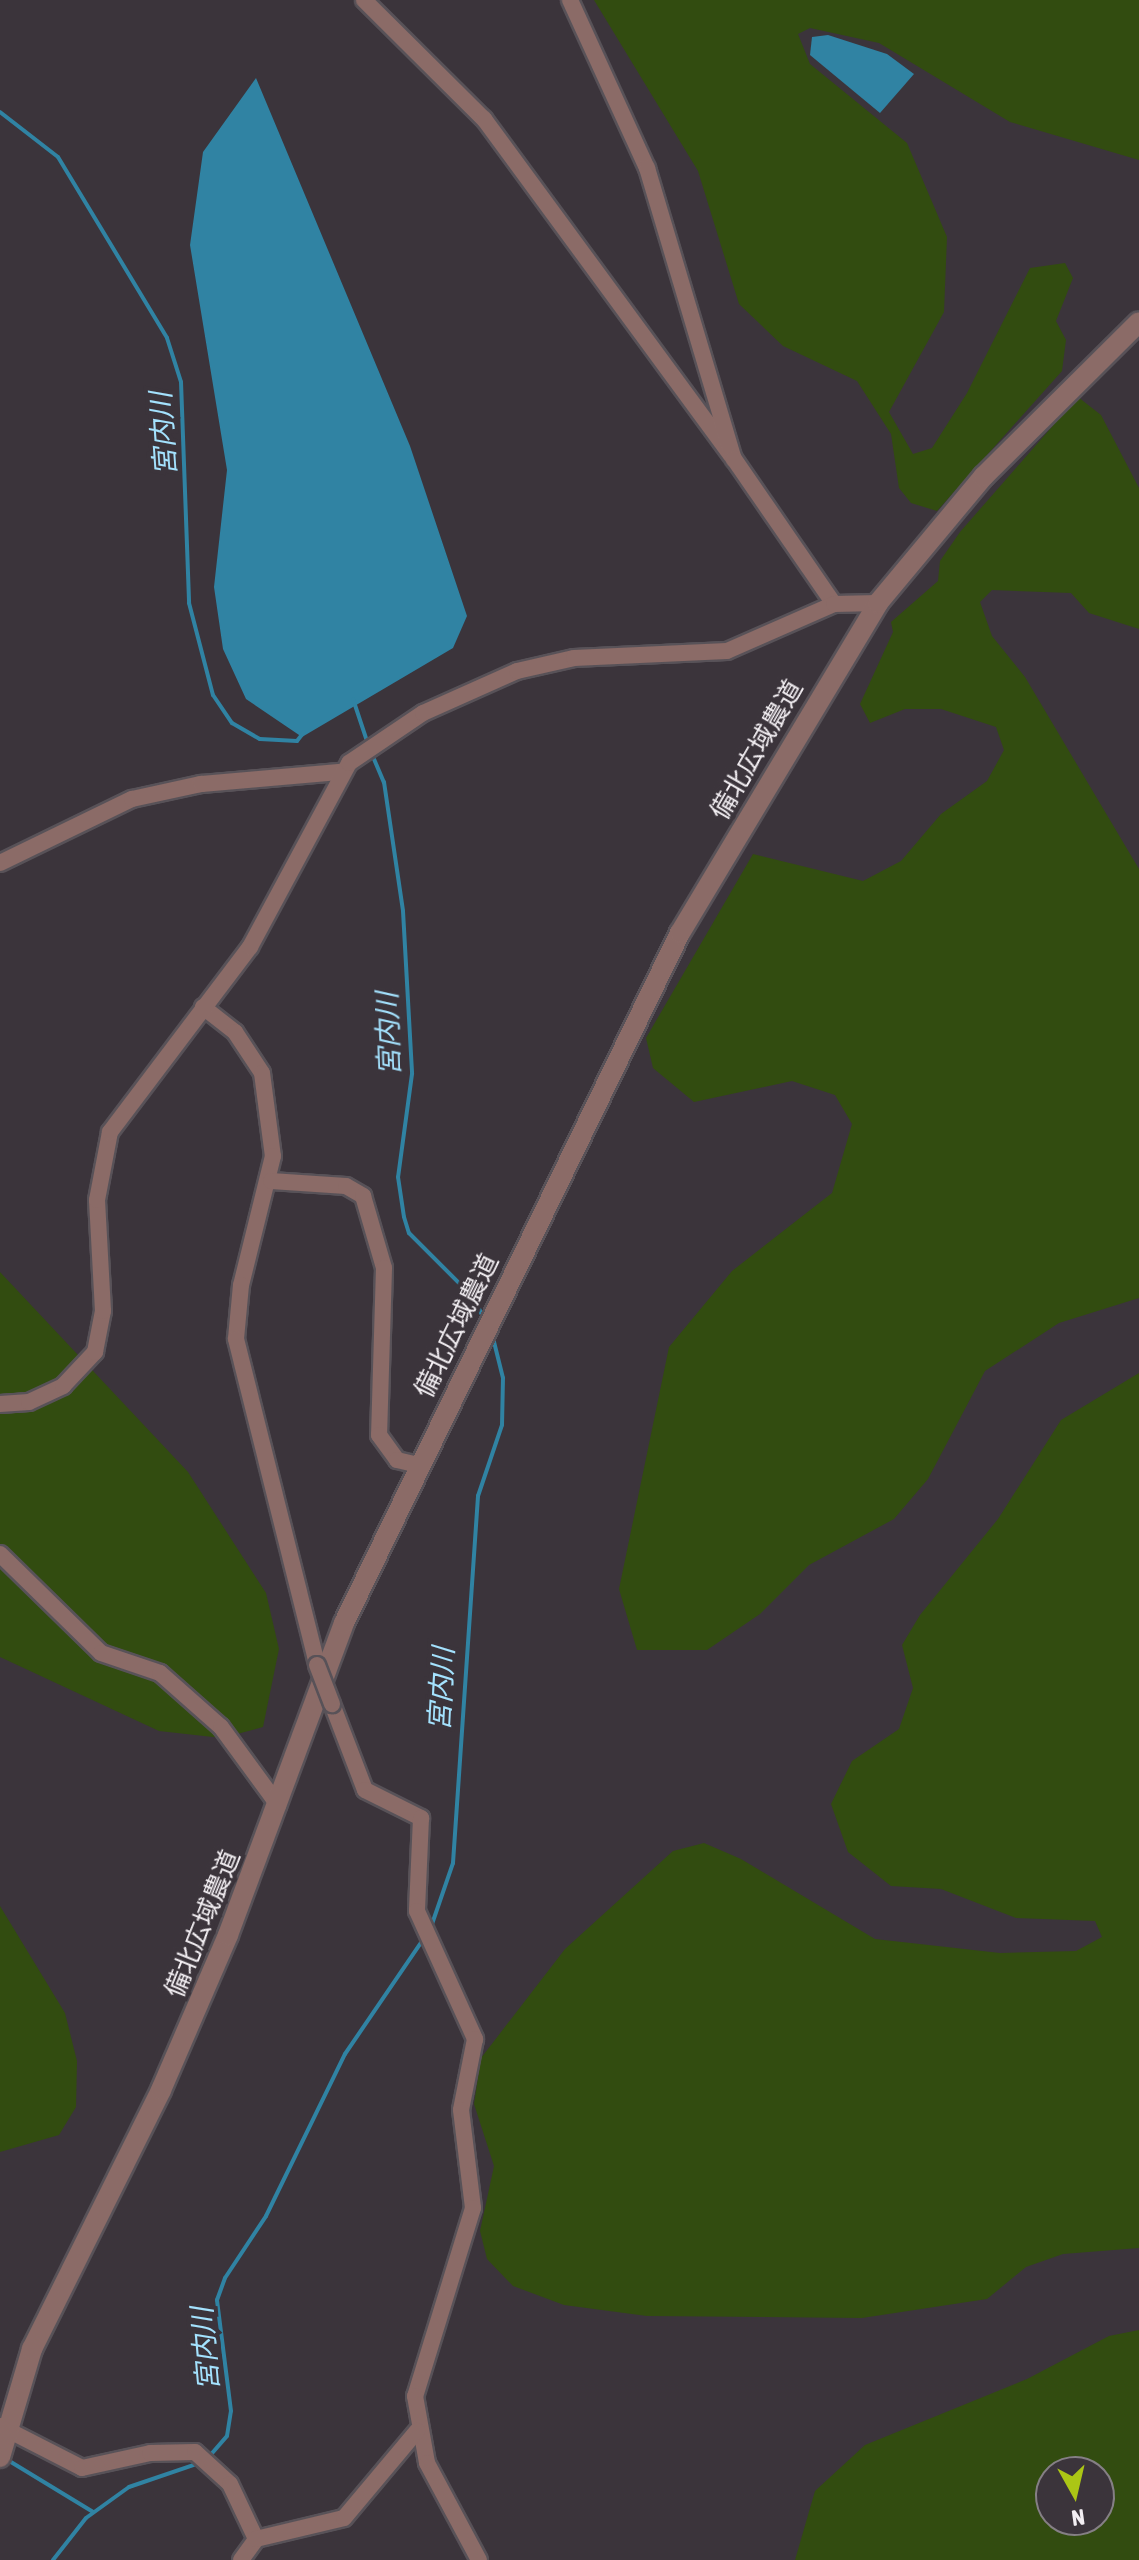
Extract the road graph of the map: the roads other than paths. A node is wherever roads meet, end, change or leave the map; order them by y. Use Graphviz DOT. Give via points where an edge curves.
graph roads {
  1 [pos="364,0"];
  2 [pos="570,0"];
  3 [pos="1139,322"];
  4 [pos="734,459"];
  5 [pos="878,603"];
  6 [pos="834,604"];
  7 [pos="339,772"];
  8 [pos="0,863"];
  9 [pos="203,1007"];
  10 [pos="271,1181"];
  11 [pos="0,1404"];
  12 [pos="418,1465"];
  13 [pos="0,1554"];
  14 [pos="278,1805"];
  15 [pos="3,2430"];
  16 [pos="417,2431"];
  17 [pos="0,2457"];
  18 [pos="256,2539"];
  19 [pos="241,2560"];
  20 [pos="479,2560"];
  1 -- 4 [label="street" via="484,119 556,209 689,408"];
  2 -- 4 [label="street" via="647,168"];
  3 -- 5 [label="street, 備北広域農道" via="984,476"];
  4 -- 6 [label="street"];
  5 -- 6 [label="street"];
  5 -- 12 [label="street, 備北広域農道" via="680,933"];
  6 -- 7 [label="street" via="727,651 574,658 517,671 423,713"];
  7 -- 8 [label="street" via="201,784 132,799"];
  7 -- 9 [label="street" via="280,895"];
  9 -- 10 [label="street" via="235,1032 262,1073"];
  9 -- 11 [label="street" via="110,1132 97,1200 103,1311 95,1352 63,1386 29,1402"];
  10 -- 12 [label="street" via="346,1186 363,1196 384,1268 379,1435 397,1460"];
  10 -- 16 [label="street, bridge" via="241,1285 236,1339 317,1665 365,1790 421,1818 417,1911 475,2039 461,2110 473,2208 420,2367"];
  12 -- 14 [label="street, 備北広域農道" via="344,1623"];
  13 -- 14 [label="street" via="101,1653 160,1673 221,1727"];
  14 -- 15 [label="street, 備北広域農道" via="161,2090 32,2349"];
  15 -- 17 [label="street, 備北広域農道"];
  15 -- 18 [label="street" via="82,2468 150,2453 195,2452 230,2484"];
  16 -- 18 [label="street" via="344,2518"];
  16 -- 20 [label="street"];
  18 -- 19 [label="street"];
}
